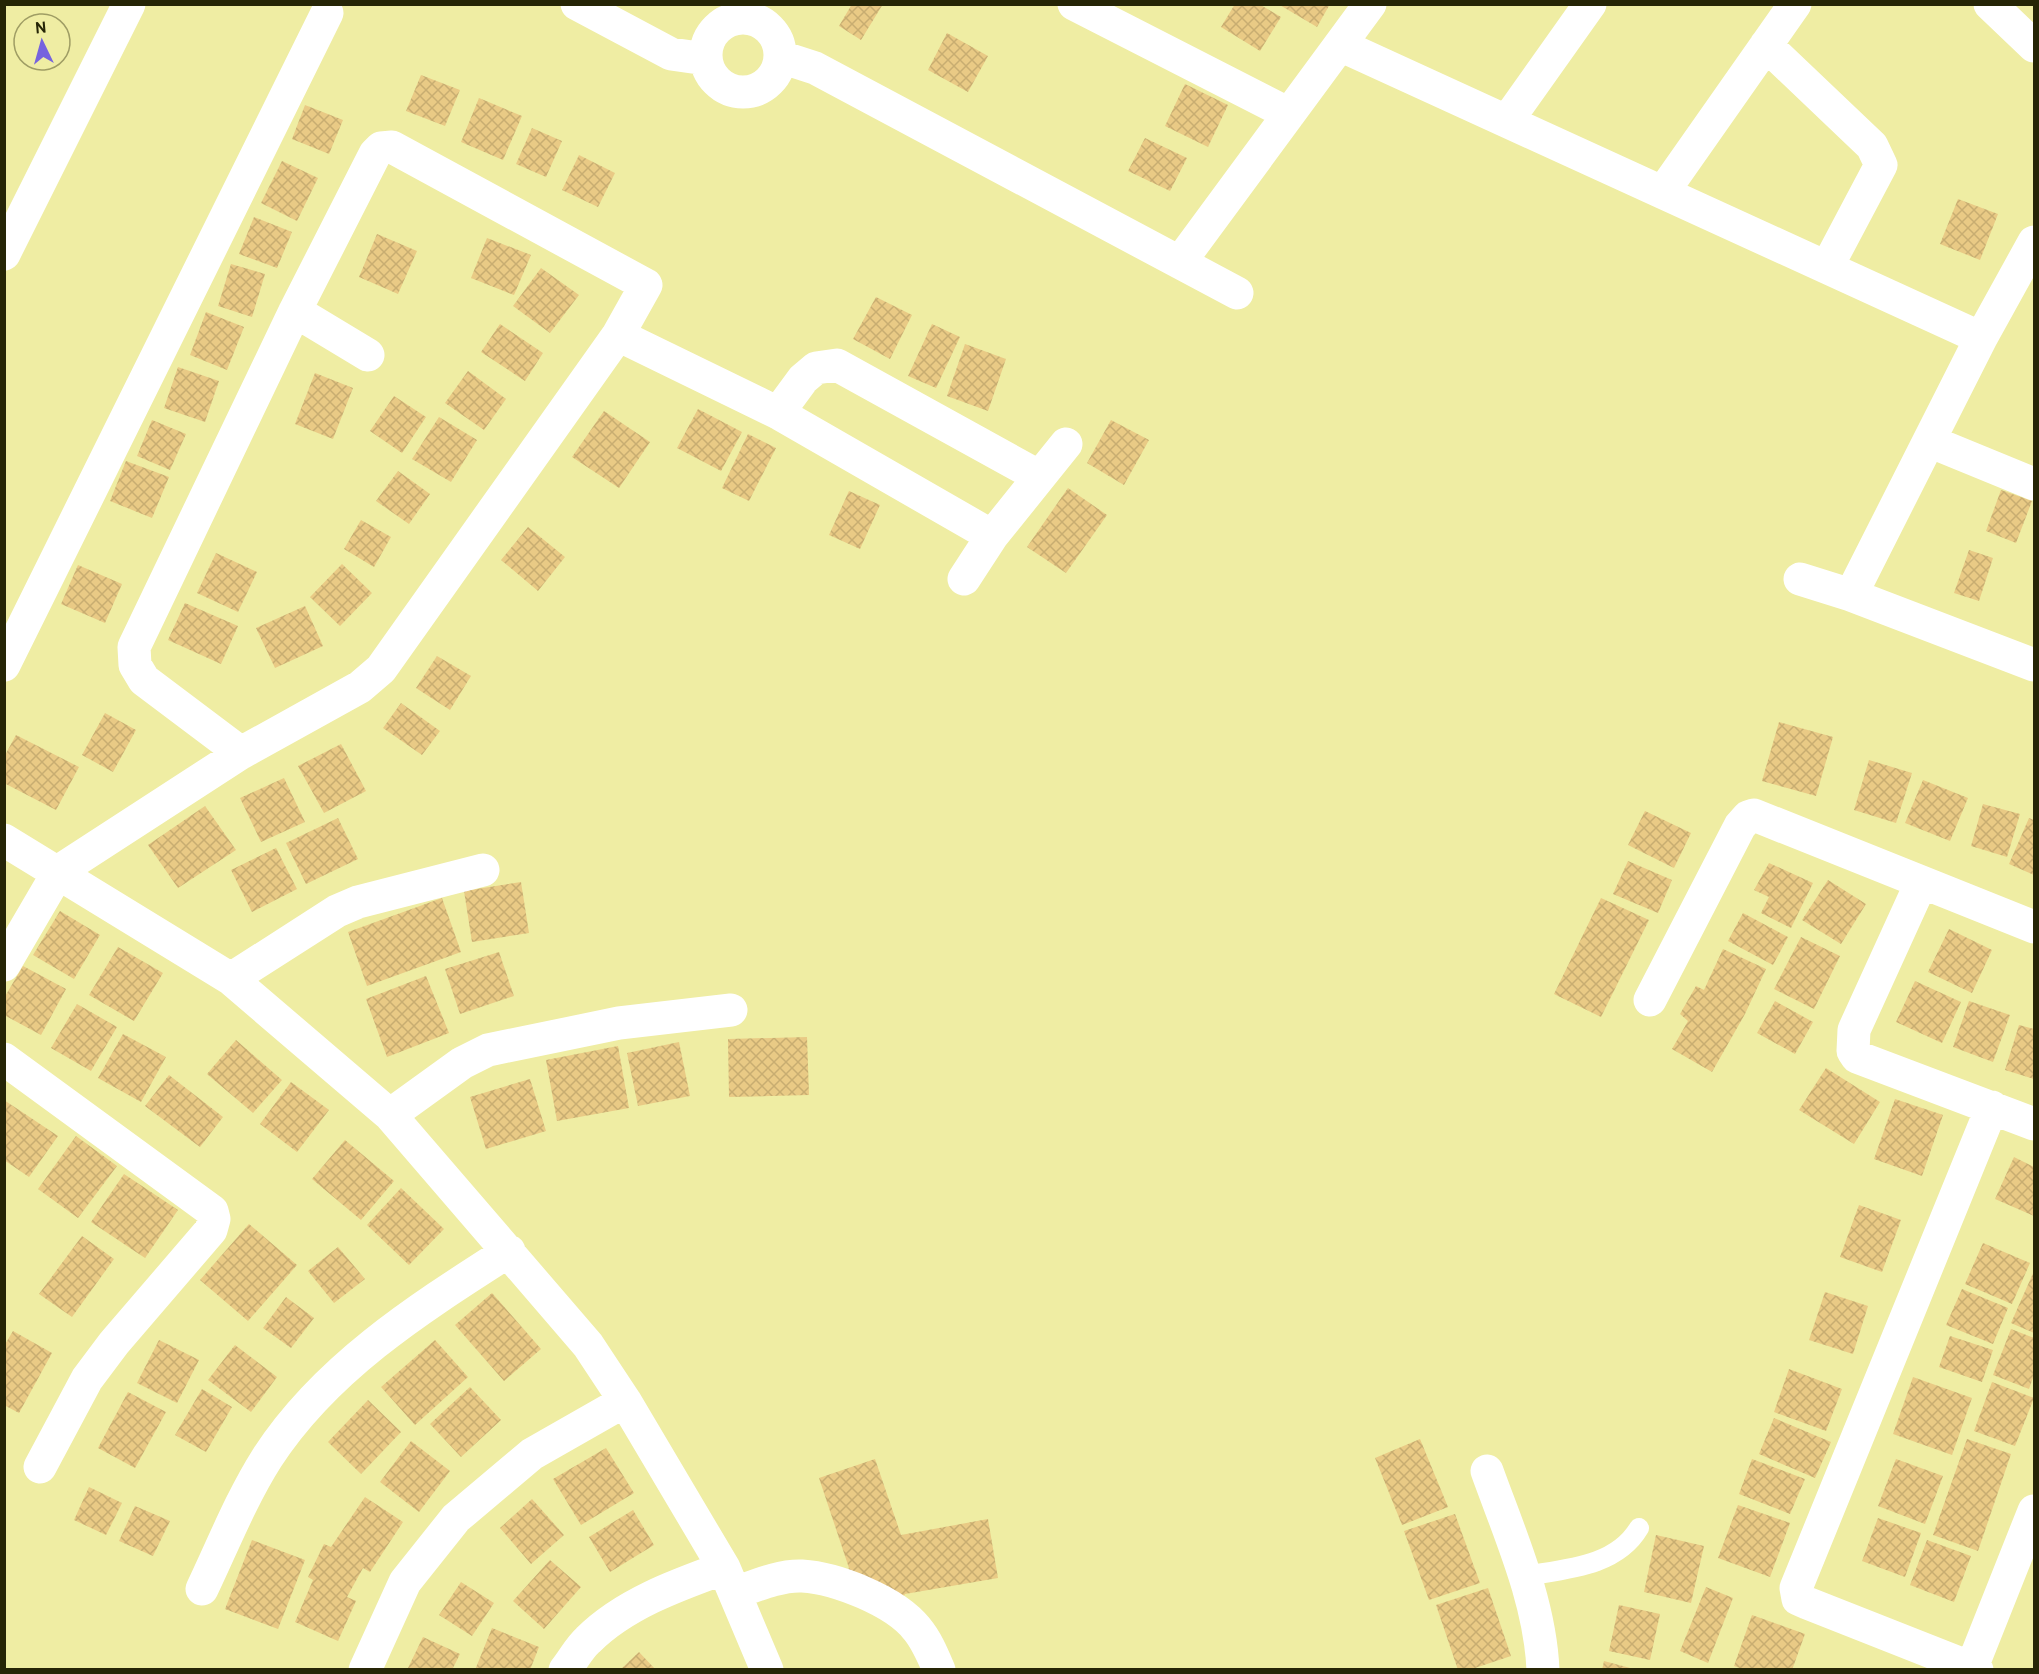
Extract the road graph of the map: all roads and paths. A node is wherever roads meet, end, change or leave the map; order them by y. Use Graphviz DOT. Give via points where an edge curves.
graph roads {
  1 [pos="129,4"];
  2 [pos="577,4"];
  3 [pos="1074,4"];
  4 [pos="1370,4"];
  5 [pos="1590,4"];
  6 [pos="1795,4"];
  7 [pos="1990,4"];
  8 [pos="751,11"];
  9 [pos="327,13"];
  10 [pos="1340,45"];
  11 [pos="1766,45"];
  12 [pos="2034,46"];
  13 [pos="781,57"];
  14 [pos="706,59"];
  15 [pos="1289,114"];
  16 [pos="1507,121"];
  17 [pos="1663,192"];
  18 [pos="2034,242"];
  19 [pos="4,254"];
  20 [pos="1180,262"];
  21 [pos="1827,267"];
  22 [pos="1237,293"];
  23 [pos="295,311"];
  24 [pos="618,335"];
  25 [pos="1981,338"];
  26 [pos="368,355"];
  27 [pos="778,413"];
  28 [pos="1929,441"];
  29 [pos="1066,444"];
  30 [pos="1038,476"];
  31 [pos="2034,484"];
  32 [pos="992,536"];
  33 [pos="964,579"];
  34 [pos="1800,579"];
  35 [pos="1851,595"];
  36 [pos="4,665"];
  37 [pos="2034,665"];
  38 [pos="241,753"];
  39 [pos="4,840"];
  40 [pos="483,870"];
  41 [pos="58,871"];
  42 [pos="1921,883"];
  43 [pos="2034,927"];
  44 [pos="4,965"];
  45 [pos="231,979"];
  46 [pos="1650,1000"];
  47 [pos="732,1010"];
  48 [pos="4,1059"];
  49 [pos="1992,1107"];
  50 [pos="390,1115"];
  51 [pos="2034,1124"];
  52 [pos="509,1251"];
  53 [pos="625,1401"];
  54 [pos="40,1467"];
  55 [pos="1487,1471"];
  56 [pos="2034,1511"];
  57 [pos="1639,1528"];
  58 [pos="1525,1576"];
  59 [pos="729,1580"];
  60 [pos="202,1589"];
  61 [pos="1975,1669"];
  62 [pos="365,1670"];
  63 [pos="565,1670"];
  64 [pos="767,1670"];
  65 [pos="939,1670"];
  66 [pos="1543,1670"];
  1 -- 19 [label="street"];
  2 -- 14 [label="street" via="671,54"];
  3 -- 15 [label="street"];
  4 -- 10 [label="street"];
  5 -- 16 [label="street"];
  6 -- 11 [label="street"];
  7 -- 12 [label="street"];
  8 -- 13 [label="street" via="773,32"];
  8 -- 14 [label="street" via="717,28 706,47"];
  9 -- 36 [label="street"];
  10 -- 15 [label="street"];
  10 -- 16 [label="street"];
  11 -- 17 [label="street"];
  11 -- 21 [label="street" via="1872,146 1880,159 1881,165"];
  13 -- 14 [label="street" via="772,80 743,92 714,79"];
  13 -- 20 [label="street" via="815,68"];
  15 -- 20 [label="street"];
  16 -- 17 [label="street"];
  17 -- 21 [label="street"];
  18 -- 25 [label="street"];
  20 -- 22 [label="street"];
  21 -- 25 [label="street"];
  23 -- 24 [label="street" via="375,154 381,148 392,147 646,285"];
  23 -- 26 [label="street"];
  23 -- 38 [label="street" via="134,647 135,665 144,680"];
  24 -- 27 [label="street"];
  24 -- 38 [label="street" via="381,669 360,687"];
  25 -- 28 [label="street"];
  27 -- 30 [label="street" via="803,378 816,368 837,365"];
  27 -- 32 [label="street"];
  28 -- 31 [label="street"];
  28 -- 35 [label="street"];
  29 -- 30 [label="street"];
  30 -- 32 [label="street"];
  32 -- 33 [label="street"];
  34 -- 35 [label="street"];
  35 -- 37 [label="street"];
  38 -- 41 [label="street"];
  39 -- 41 [label="street"];
  40 -- 45 [label="street" via="337,911"];
  41 -- 44 [label="street"];
  41 -- 45 [label="street"];
  42 -- 43 [label="street"];
  42 -- 46 [label="street" via="1767,818 1748,817 1740,825"];
  42 -- 49 [label="street" via="1854,1030 1853,1051 1857,1057"];
  45 -- 50 [label="street"];
  47 -- 50 [label="street" via="619,1023 488,1050 462,1063"];
  48 -- 54 [label="street" via="212,1211 214,1219 211,1230 87,1379"];
  49 -- 51 [label="street"];
  49 -- 61 [label="street" via="1796,1588 1798,1599"];
  50 -- 52 [label="street"];
  52 -- 53 [label="street" via="588,1345"];
  52 -- 60 [label="street" via="440,1294 357,1356 326,1387 268,1457"];
  53 -- 59 [label="street"];
  53 -- 62 [label="street" via="532,1454 456,1518 405,1582"];
  55 -- 58 [label="street"];
  56 -- 61 [label="street"];
  57 -- 58 [label="lane" via="1605,1558"];
  58 -- 66 [label="street"];
  59 -- 63 [label="street" via="675,1586 618,1616 587,1640"];
  59 -- 64 [label="street"];
  59 -- 65 [label="street" via="771,1581 801,1576 843,1584 898,1610 917,1628"];
}
